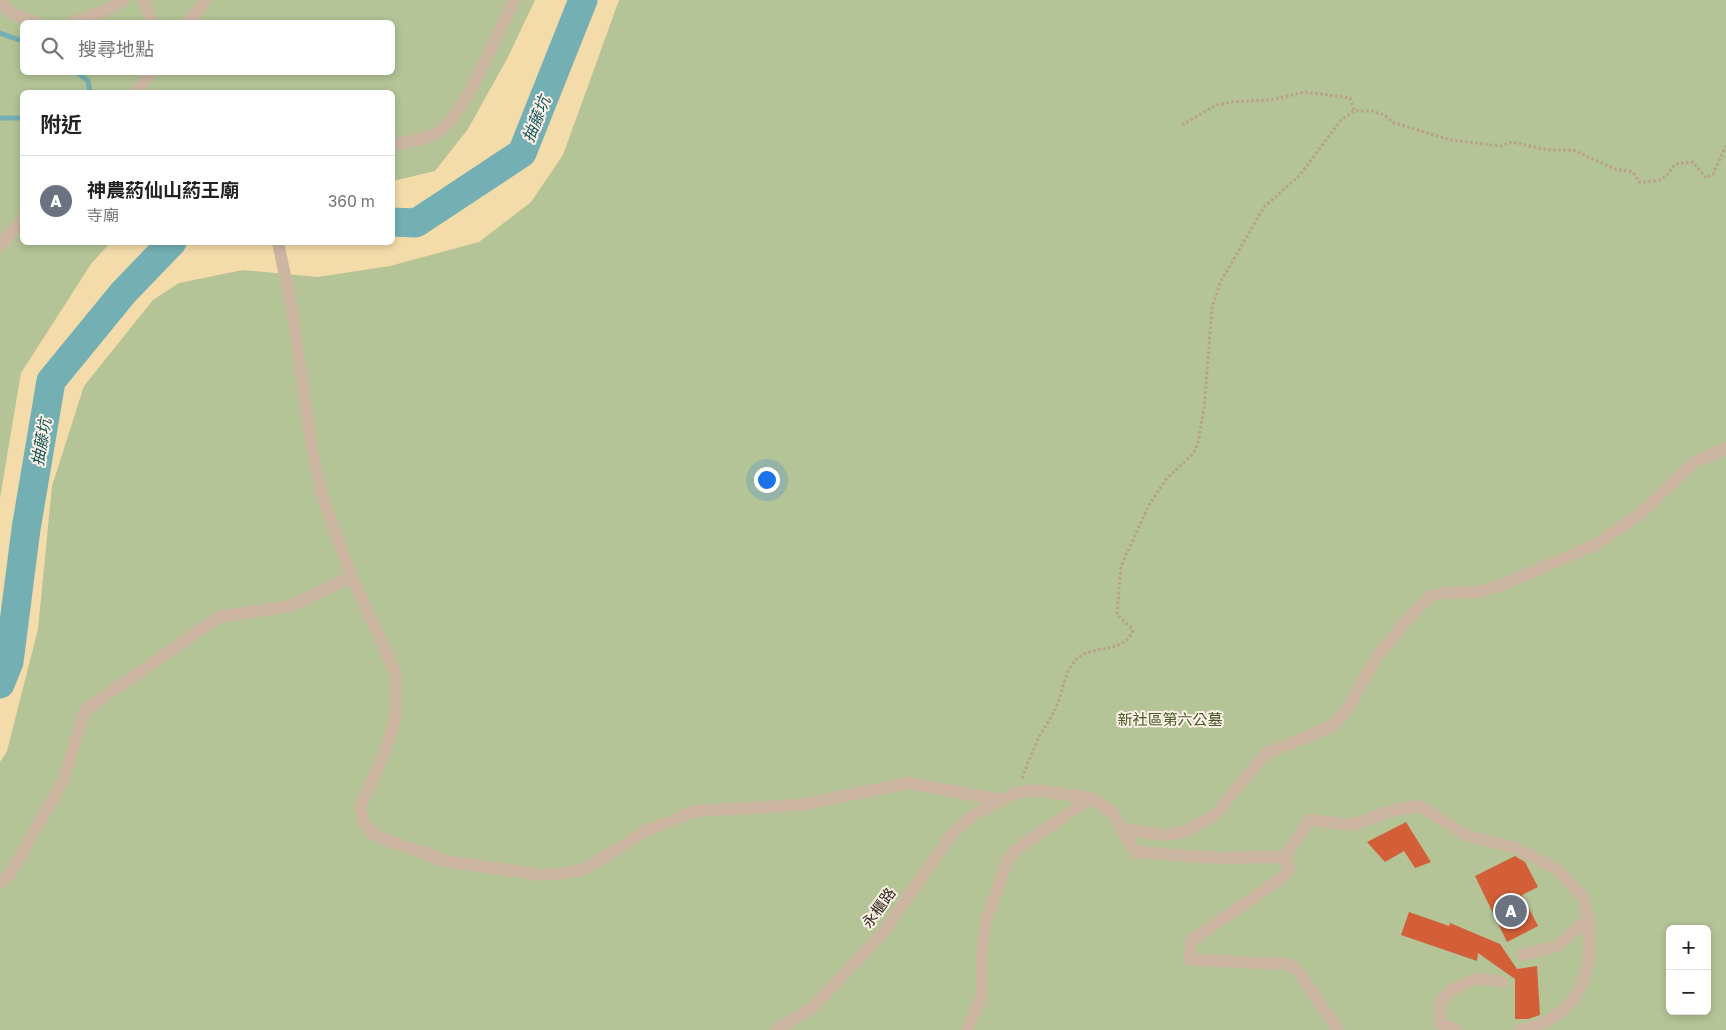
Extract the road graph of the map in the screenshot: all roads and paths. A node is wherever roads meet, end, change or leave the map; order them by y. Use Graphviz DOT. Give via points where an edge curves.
graph roads {
  1 [pos="122,0"];
  2 [pos="143,0"];
  3 [pos="206,0"];
  4 [pos="514,0"];
  5 [pos="0,3"];
  6 [pos="31,20"];
  7 [pos="79,20"];
  8 [pos="151,20"];
  9 [pos="191,20"];
  10 [pos="150,75"];
  11 [pos="138,90"];
  12 [pos="1354,111"];
  13 [pos="1182,124"];
  14 [pos="395,144"];
  15 [pos="1726,146"];
  16 [pos="20,222"];
  17 [pos="279,245"];
  18 [pos="0,246"];
  19 [pos="1723,451"];
  20 [pos="352,577"];
  21 [pos="1016,793"];
  22 [pos="1091,798"];
  23 [pos="1001,800"];
  24 [pos="1121,829"];
  25 [pos="1285,857"];
  26 [pos="0,883"];
  27 [pos="1588,918"];
  28 [pos="1523,955"];
  29 [pos="1502,982"];
  30 [pos="776,1030"];
  31 [pos="967,1030"];
  32 [pos="1338,1030"];
  33 [pos="1457,1030"];
  34 [pos="1520,1030"];
  1 -- 7 [label="street"];
  2 -- 8 [label="street"];
  3 -- 9 [label="street"];
  4 -- 14 [label="street" via="458,110 438,133"];
  5 -- 6 [label="street" via="15,15"];
  10 -- 11 [label="street"];
  12 -- 13 [label="path" via="1350,98 1305,92 1281,99 1216,105"];
  12 -- 15 [label="path" via="1372,111 1394,123 1451,140 1501,146 1512,142 1548,150 1574,150 1615,169 1633,172 1639,182 1657,182 1670,173 1675,164 1684,162 1693,162 1706,178 1713,174"];
  12 -- 21 [label="path" via="1341,120 1300,175 1264,207 1220,283 1212,308 1198,443 1193,454 1167,478 1149,505 1119,572 1117,614 1133,630 1130,638 1124,643 1088,652 1071,667 1057,706 1037,740"];
  16 -- 18 [label="street"];
  17 -- 20 [label="street" via="292,309 312,450 323,499"];
  19 -- 24 [label="street" via="1693,463 1640,514 1595,545 1502,585 1478,592 1431,596 1376,658 1346,712 1332,726 1264,754 1215,816 1184,832 1166,835"];
  20 -- 23 [label="street" via="396,674 396,716 385,752 360,807 364,823 374,835 390,843 445,861 542,875 583,870 646,831 695,811 800,805 908,783"];
  20 -- 26 [label="street" via="290,606 219,617 85,710 63,781 10,874"];
  21 -- 22 [label="street" via="1034,790"];
  21 -- 23 [label="street, 永櫃路"];
  22 -- 24 [label="street" via="1112,812"];
  22 -- 31 [label="street" via="1014,851 1007,861 986,921 982,995"];
  23 -- 30 [label="street, 永櫃路" via="972,816 952,834 882,934 812,1008"];
  24 -- 25 [label="street" via="1135,852 1215,858"];
  25 -- 27 [label="street" via="1309,820 1353,825 1394,810 1419,806 1468,836 1516,848 1558,870 1584,898"];
  25 -- 32 [label="street" via="1289,868 1282,878 1192,940 1189,960 1287,964 1298,970"];
  27 -- 28 [label="street" via="1557,946"];
  27 -- 34 [label="street" via="1591,943 1584,983 1563,1011 1542,1026"];
  29 -- 33 [label="street" via="1477,978 1450,991 1440,1002 1441,1024"];
}
